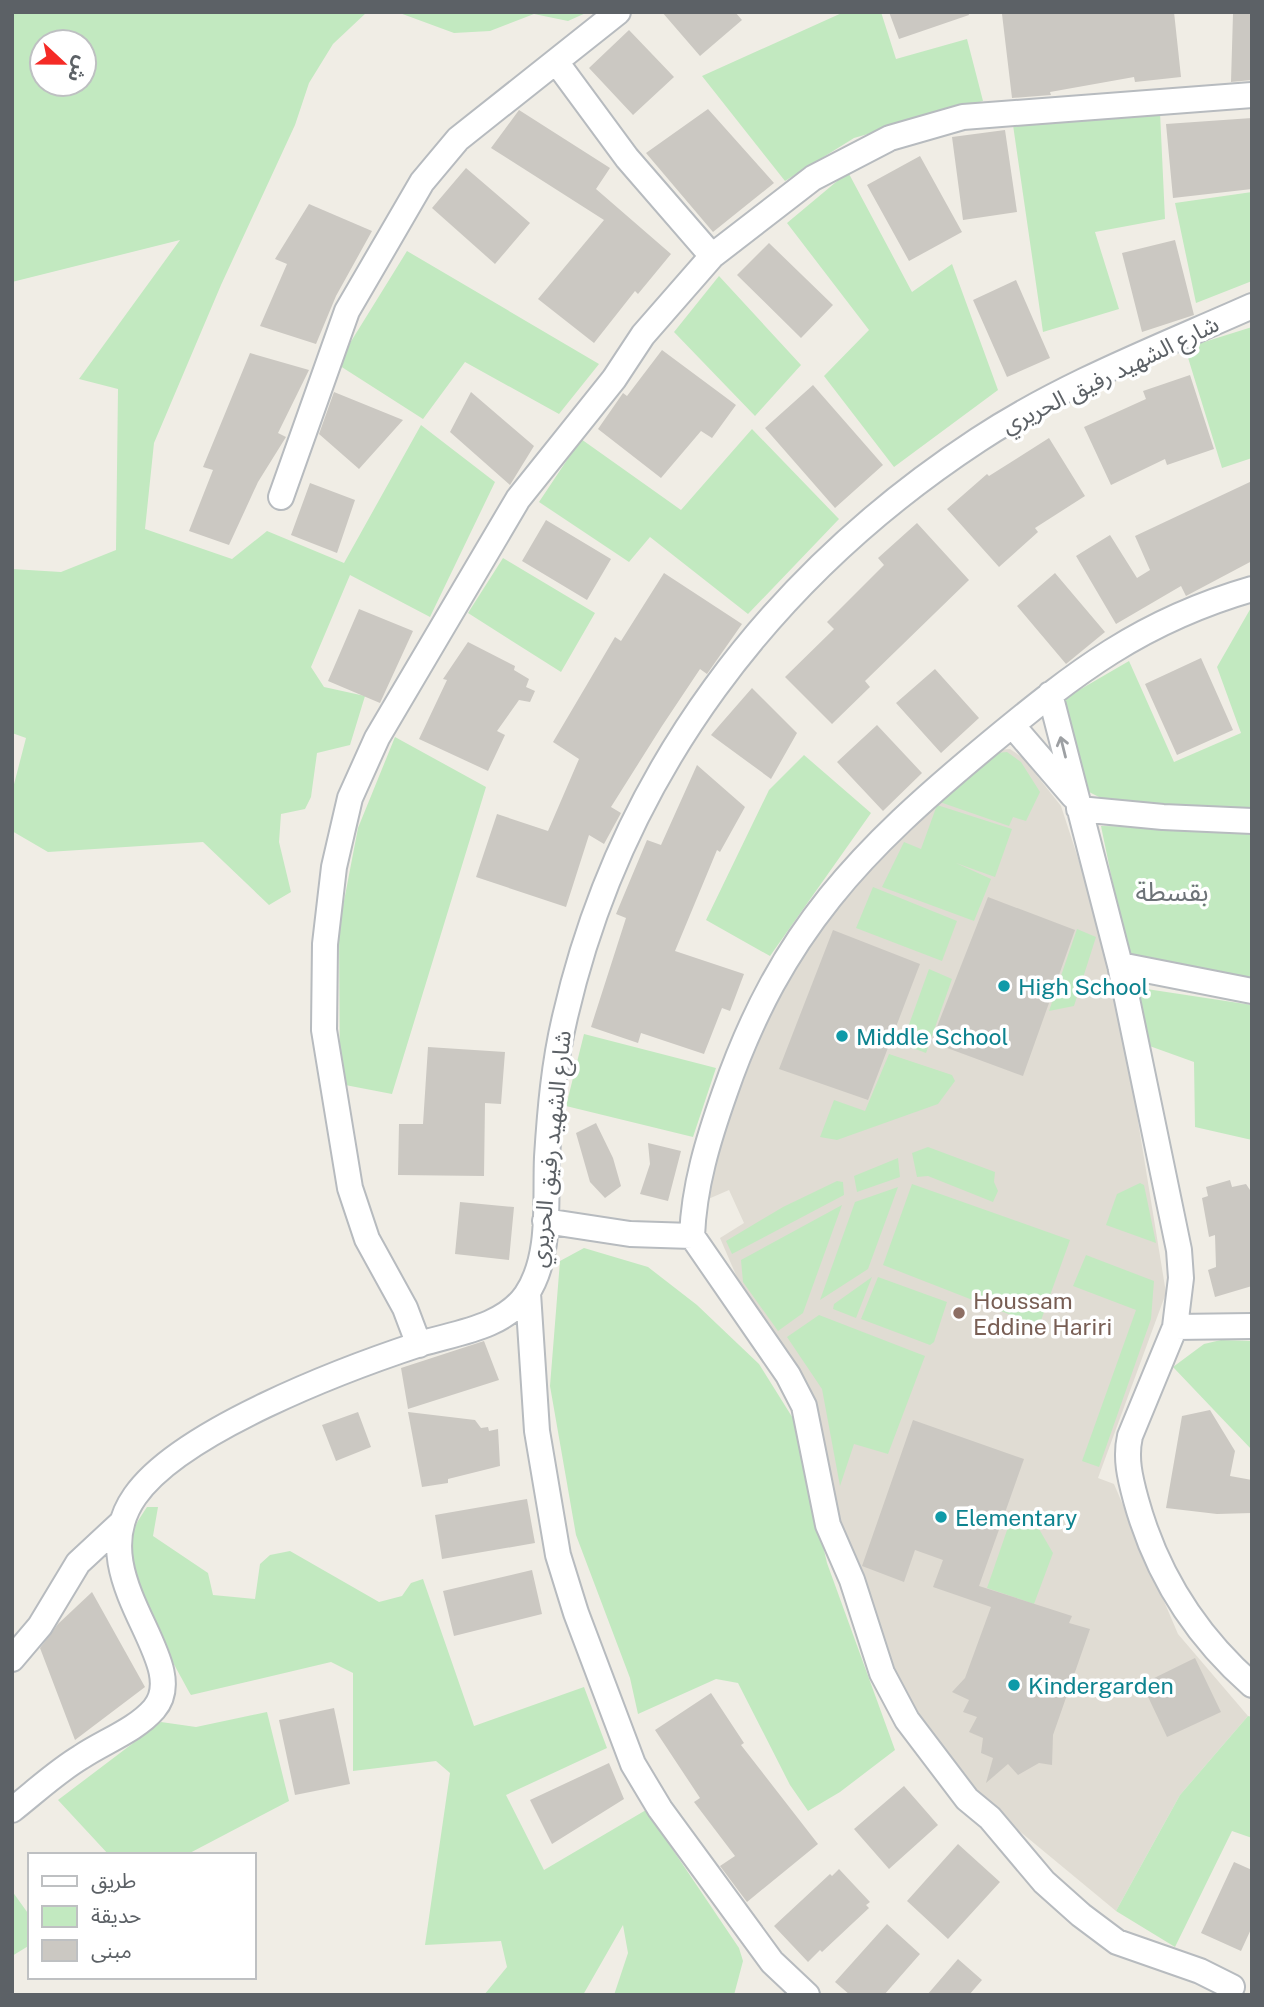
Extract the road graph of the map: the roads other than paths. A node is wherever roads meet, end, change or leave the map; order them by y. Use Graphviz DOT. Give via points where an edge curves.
graph roads {
  1 [pos="618,12"];
  2 [pos="557,63"];
  3 [pos="1252,95"];
  4 [pos="712,256"];
  5 [pos="1252,306"];
  6 [pos="281,497"];
  7 [pos="1252,589"];
  8 [pos="1050,694"];
  9 [pos="1012,725"];
  10 [pos="1078,804"];
  11 [pos="1252,821"];
  12 [pos="1120,965"];
  13 [pos="1252,991"];
  14 [pos="545,1221"];
  15 [pos="692,1236"];
  16 [pos="528,1293"];
  17 [pos="1252,1326"];
  18 [pos="1175,1327"];
  19 [pos="419,1345"];
  20 [pos="120,1524"];
  21 [pos="12,1660"];
  22 [pos="1252,1685"];
  23 [pos="12,1810"];
  24 [pos="1237,1991"];
  25 [pos="807,1995"];
  1 -- 2 [label="street"];
  2 -- 4 [label="street" via="627,158"];
  2 -- 6 [label="street" via="458,139 422,182 347,311"];
  3 -- 4 [label="street" via="981,115 928,125 890,138 813,178"];
  4 -- 19 [label="street" via="650,327 518,499 377,738 341,829 325,944 324,1030 330,1072 357,1215"];
  5 -- 14 [label="street, شارع الشهيد رفيق الحريري" via="1083,382 981,438 915,485 827,559 721,677 677,740 641,807 578,967 553,1086"];
  7 -- 8 [label="street" via="1135,636"];
  8 -- 9 [label="street"];
  10 -- 8 [label="street, one-way"];
  9 -- 10 [label="street"];
  9 -- 15 [label="street" via="881,838 796,940 753,1019 725,1090 694,1196"];
  10 -- 11 [label="street" via="1163,817"];
  10 -- 12 [label="street"];
  12 -- 13 [label="street"];
  12 -- 18 [label="street" via="1176,1223 1181,1278"];
  14 -- 15 [label="street" via="631,1234"];
  14 -- 16 [label="street, شارع الشهيد رفيق الحريري" via="538,1269"];
  15 -- 24 [label="street" via="804,1406 828,1525 852,1580 882,1673 907,1720 967,1799 1081,1915 1117,1942 1200,1971"];
  16 -- 19 [label="street, شارع الشهيد رفيق الحريري" via="502,1317"];
  16 -- 25 [label="street" via="537,1432 558,1555 633,1764 660,1809 772,1962"];
  17 -- 18 [label="street"];
  18 -- 22 [label="street" via="1130,1436 1130,1476 1149,1542 1175,1596 1212,1646"];
  19 -- 20 [label="street, شارع الشهيد رفيق الحريري" via="333,1376 204,1439 138,1490"];
  20 -- 21 [label="street" via="78,1563 35,1633"];
  20 -- 23 [label="street, شارع الشهيد رفيق الحريري" via="120,1569 160,1668 160,1699 148,1715 71,1763"];
}
